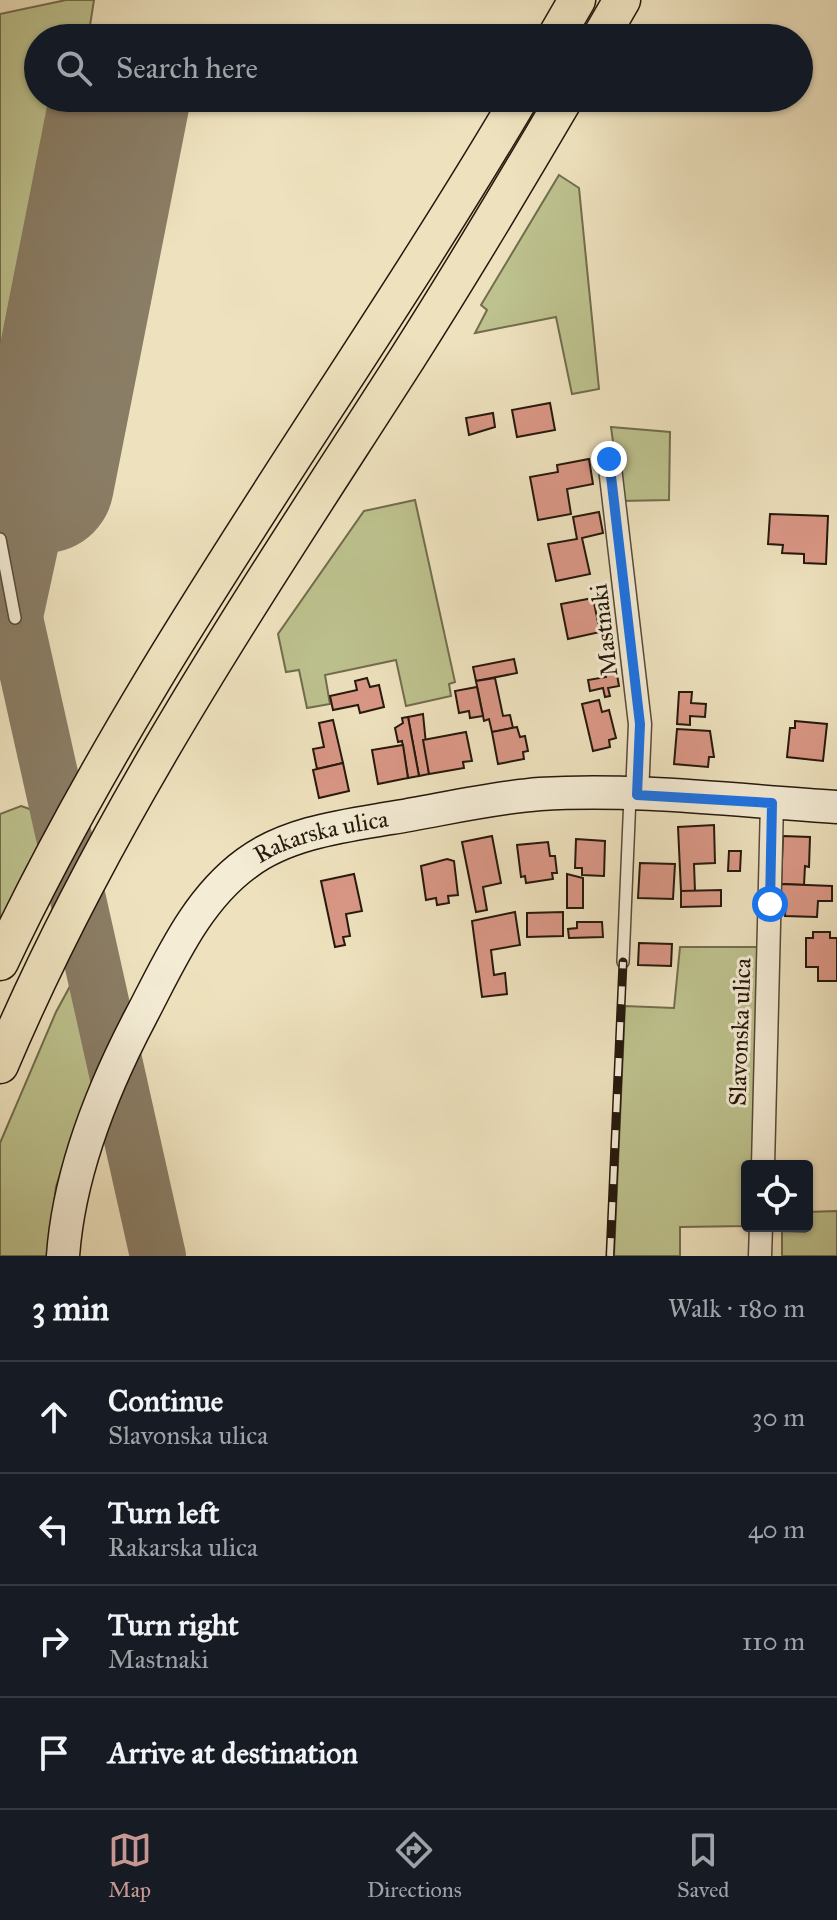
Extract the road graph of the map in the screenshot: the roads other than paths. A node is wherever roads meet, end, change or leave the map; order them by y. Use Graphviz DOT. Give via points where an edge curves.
graph roads {
  1 [pos="577,0"];
  2 [pos="622,0"];
  3 [pos="563,24"];
  4 [pos="608,24"];
  5 [pos="511,112"];
  6 [pos="556,112"];
  7 [pos="609,459"];
  8 [pos="0,539"];
  9 [pos="15,618"];
  10 [pos="634,795"];
  11 [pos="772,803"];
  12 [pos="837,807"];
  13 [pos="0,962"];
  14 [pos="623,962"];
  15 [pos="0,1065"];
  16 [pos="763,1160"];
  17 [pos="761,1232"];
  18 [pos="63,1256"];
  19 [pos="760,1256"];
  1 -- 3 [label="main road"];
  2 -- 4 [label="main road"];
  5 -- 13 [label="main road" via="127,719"];
  6 -- 15 [label="main road" via="137,788 78,894"];
  7 -- 10 [label="street, Mastnaki" via="640,724"];
  8 -- 9 [label="lane"];
  10 -- 11 [label="main road, Rakarska ulica"];
  10 -- 14 [label="lane"];
  10 -- 18 [label="main road, Rakarska ulica" via="522,796 376,821 283,843 237,871 210,897 180,943 117,1065 86,1141 66,1218"];
  11 -- 12 [label="main road, Rakarska ulica"];
  11 -- 16 [label="street, Slavonska ulica"];
  17 -- 19 [label="street"];
}
